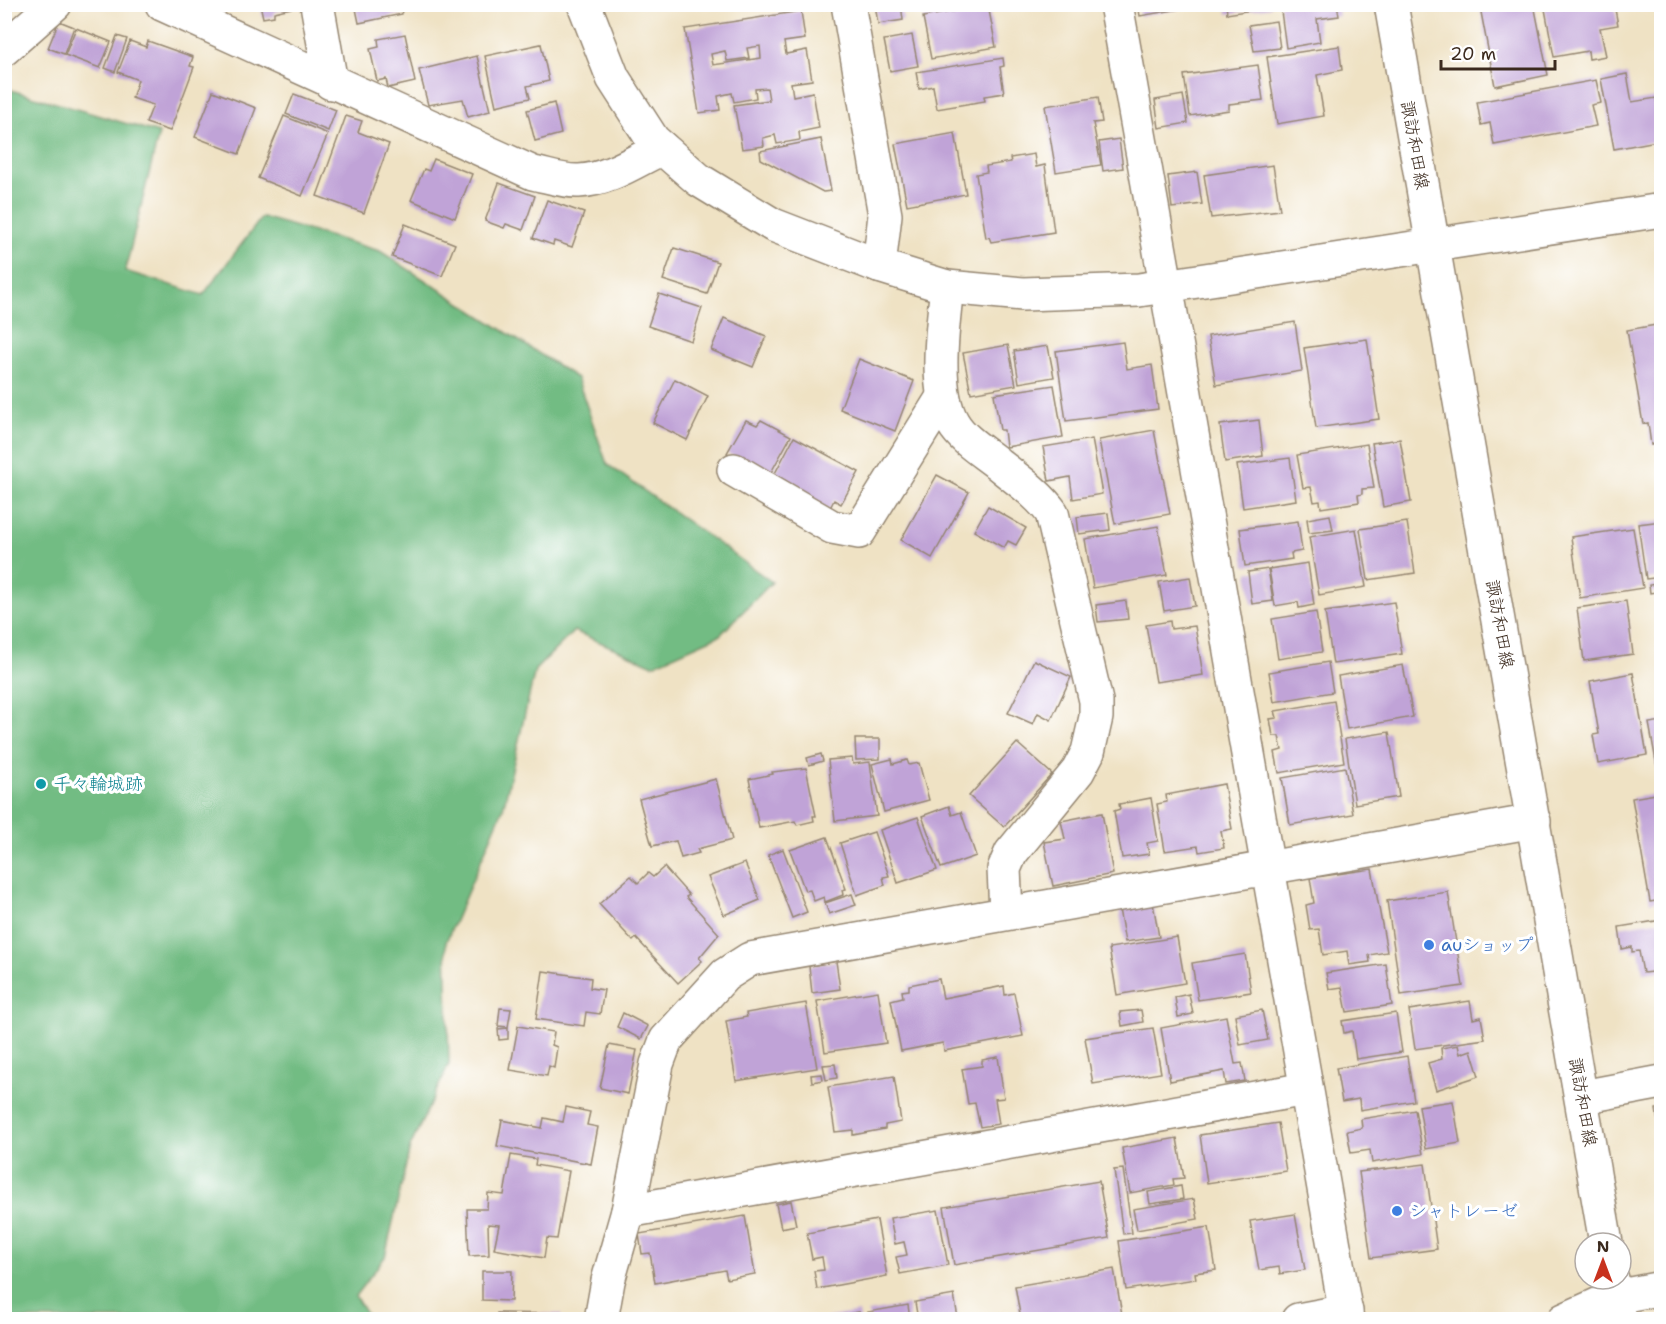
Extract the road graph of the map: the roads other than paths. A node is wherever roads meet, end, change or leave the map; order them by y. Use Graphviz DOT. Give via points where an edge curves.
graph roads {
  1 [pos="55,4"];
  2 [pos="162,4"];
  3 [pos="317,4"];
  4 [pos="585,4"];
  5 [pos="848,4"];
  6 [pos="1116,4"];
  7 [pos="1391,4"];
  8 [pos="4,49"];
  9 [pos="331,83"];
  10 [pos="662,148"];
  11 [pos="1662,210"];
  12 [pos="1433,245"];
  13 [pos="879,266"];
  14 [pos="1166,285"];
  15 [pos="947,287"];
  16 [pos="943,397"];
  17 [pos="734,470"];
  18 [pos="1534,821"];
  19 [pos="1268,868"];
  20 [pos="1006,912"];
  21 [pos="1662,1082"];
  22 [pos="1306,1089"];
  23 [pos="1582,1097"];
  24 [pos="628,1211"];
  25 [pos="1604,1231"];
  26 [pos="1662,1288"];
  27 [pos="1615,1298"];
  28 [pos="1346,1315"];
  29 [pos="601,1320"];
  30 [pos="1298,1320"];
  31 [pos="1564,1320"];
  1 -- 8 [label="street"];
  2 -- 9 [label="street"];
  3 -- 9 [label="street"];
  4 -- 10 [label="street" via="613,78"];
  5 -- 13 [label="street" via="885,215"];
  6 -- 14 [label="street"];
  7 -- 12 [label="street, 諏訪和田線"];
  9 -- 10 [label="street" via="533,173 567,180 591,179"];
  10 -- 13 [label="street" via="699,180 773,225"];
  11 -- 12 [label="street"];
  12 -- 14 [label="street"];
  12 -- 18 [label="street, 諏訪和田線"];
  13 -- 15 [label="street"];
  14 -- 15 [label="street" via="1139,290 1023,294"];
  14 -- 19 [label="street"];
  15 -- 16 [label="street"];
  16 -- 17 [label="street" via="859,532 832,527"];
  16 -- 20 [label="street" via="952,423 966,439 1030,490 1052,513 1096,701 1094,733 1078,771 1011,853 1004,869"];
  18 -- 19 [label="street"];
  18 -- 23 [label="street, 諏訪和田線"];
  19 -- 20 [label="street"];
  19 -- 22 [label="street"];
  20 -- 24 [label="street" via="750,959 725,975 666,1040 657,1064"];
  21 -- 23 [label="street"];
  22 -- 24 [label="street"];
  22 -- 28 [label="street"];
  23 -- 25 [label="street, 諏訪和田線"];
  24 -- 29 [label="street"];
  26 -- 27 [label="street"];
  27 -- 31 [label="street"];
  28 -- 30 [label="street"];
}
